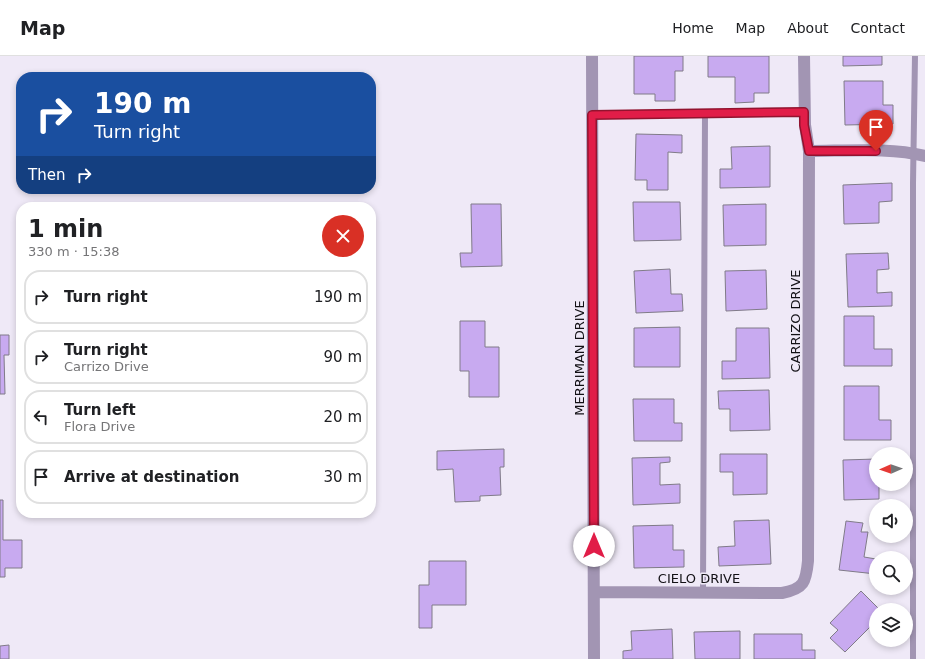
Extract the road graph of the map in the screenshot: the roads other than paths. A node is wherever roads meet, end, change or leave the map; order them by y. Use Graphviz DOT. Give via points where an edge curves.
graph roads {
  1 [pos="592,56"];
  2 [pos="804,56"];
  3 [pos="915,56"];
  4 [pos="804,112"];
  5 [pos="705,114"];
  6 [pos="592,115"];
  7 [pos="809,151"];
  8 [pos="919,155"];
  9 [pos="802,585"];
  10 [pos="594,592"];
  11 [pos="703,592"];
  12 [pos="594,659"];
  13 [pos="914,659"];
  1 -- 6 [label="street, MERRIMAN DRIVE"];
  2 -- 4 [label="street, CARRIZO DRIVE"];
  3 -- 8 [label="lane"];
  4 -- 5 [label="lane"];
  4 -- 7 [label="street, CARRIZO DRIVE"];
  5 -- 6 [label="lane"];
  5 -- 11 [label="lane"];
  6 -- 10 [label="street, MERRIMAN DRIVE"];
  7 -- 8 [label="street" via="876,151"];
  7 -- 9 [label="street, CARRIZO DRIVE" via="808,561 807,574"];
  8 -- 13 [label="lane" via="912,428"];
  9 -- 11 [label="street, CIELO DRIVE" via="794,591 782,593"];
  10 -- 11 [label="street, CIELO DRIVE"];
  10 -- 12 [label="street, MERRIMAN DRIVE"];
}
